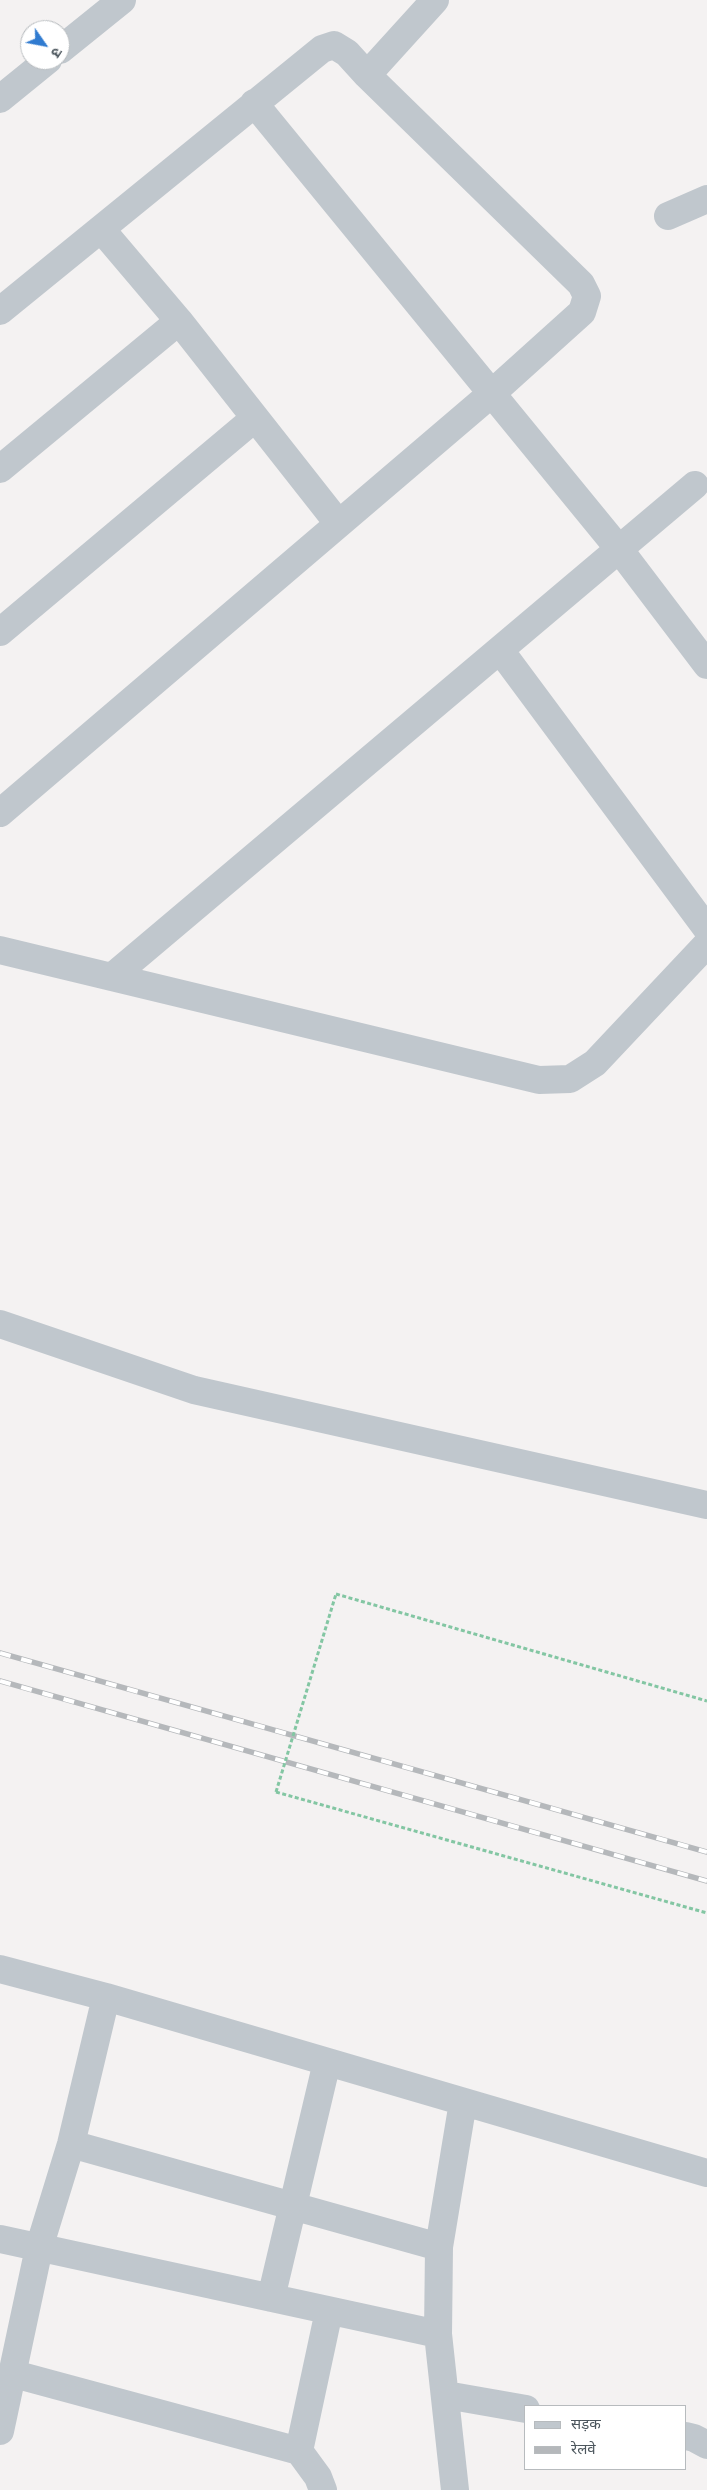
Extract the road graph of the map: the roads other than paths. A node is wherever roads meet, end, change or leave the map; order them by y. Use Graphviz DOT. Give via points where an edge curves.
graph roads {
  1 [pos="122,0"];
  2 [pos="435,0"];
  3 [pos="70,42"];
  4 [pos="36,70"];
  5 [pos="366,75"];
  6 [pos="0,99"];
  7 [pos="254,103"];
  8 [pos="707,199"];
  9 [pos="668,216"];
  10 [pos="100,229"];
  11 [pos="0,311"];
  12 [pos="179,321"];
  13 [pos="491,394"];
  14 [pos="255,418"];
  15 [pos="0,469"];
  16 [pos="695,485"];
  17 [pos="338,523"];
  18 [pos="619,549"];
  19 [pos="0,632"];
  20 [pos="500,650"];
  21 [pos="707,665"];
  22 [pos="0,813"];
  23 [pos="707,929"];
  24 [pos="707,944"];
  25 [pos="0,950"];
  26 [pos="112,977"];
  27 [pos="0,1324"];
  28 [pos="707,1505"];
  29 [pos="0,1969"];
  30 [pos="106,1997"];
  31 [pos="327,2062"];
  32 [pos="463,2102"];
  33 [pos="71,2144"];
  34 [pos="707,2173"];
  35 [pos="292,2206"];
  36 [pos="0,2238"];
  37 [pos="439,2247"];
  38 [pos="39,2248"];
  39 [pos="271,2298"];
  40 [pos="329,2311"];
  41 [pos="438,2334"];
  42 [pos="14,2374"];
  43 [pos="446,2395"];
  44 [pos="524,2409"];
  45 [pos="0,2430"];
  46 [pos="687,2436"];
  47 [pos="707,2445"];
  48 [pos="299,2451"];
  49 [pos="323,2490"];
  50 [pos="455,2490"];
  1 -- 3 [label="street"];
  2 -- 5 [label="street"];
  4 -- 6 [label="street"];
  5 -- 7 [label="street" via="347,52 334,45 322,49"];
  5 -- 13 [label="street" via="581,284 587,296 582,312"];
  7 -- 10 [label="street"];
  7 -- 13 [label="street"];
  8 -- 9 [label="street"];
  10 -- 11 [label="street"];
  10 -- 12 [label="street"];
  12 -- 14 [label="street"];
  12 -- 15 [label="street"];
  13 -- 17 [label="street"];
  13 -- 18 [label="street"];
  14 -- 17 [label="street"];
  14 -- 19 [label="street"];
  16 -- 18 [label="street"];
  17 -- 22 [label="street"];
  18 -- 20 [label="street"];
  18 -- 21 [label="street"];
  20 -- 23 [label="street"];
  20 -- 26 [label="street"];
  24 -- 26 [label="street" via="595,1063 570,1079 539,1080"];
  25 -- 26 [label="street"];
  27 -- 28 [label="street" via="194,1390"];
  29 -- 30 [label="street"];
  30 -- 31 [label="street"];
  30 -- 33 [label="street"];
  31 -- 32 [label="street"];
  31 -- 35 [label="street"];
  32 -- 34 [label="street"];
  32 -- 37 [label="street"];
  33 -- 35 [label="street"];
  33 -- 38 [label="street"];
  35 -- 37 [label="street"];
  35 -- 39 [label="street"];
  36 -- 38 [label="street"];
  37 -- 41 [label="street"];
  38 -- 39 [label="street"];
  38 -- 42 [label="street"];
  39 -- 40 [label="street"];
  40 -- 41 [label="street"];
  40 -- 48 [label="street"];
  41 -- 43 [label="street"];
  42 -- 45 [label="street"];
  42 -- 48 [label="street"];
  43 -- 44 [label="street"];
  43 -- 50 [label="street"];
  46 -- 47 [label="street"];
  48 -- 49 [label="street" via="318,2477"];
}
